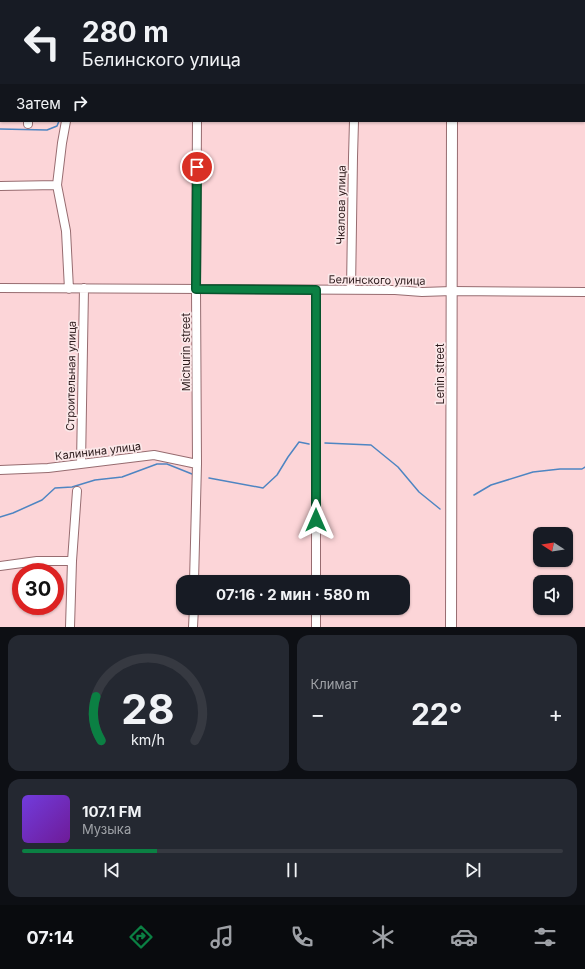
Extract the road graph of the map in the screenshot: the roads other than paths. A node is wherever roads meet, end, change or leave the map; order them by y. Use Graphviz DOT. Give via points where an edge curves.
graph roads {
  1 [pos="66,122"];
  2 [pos="198,122"];
  3 [pos="354,122"];
  4 [pos="452,122"];
  5 [pos="57,185"];
  6 [pos="0,186"];
  7 [pos="0,288"];
  8 [pos="84,288"];
  9 [pos="69,289"];
  10 [pos="196,289"];
  11 [pos="316,290"];
  12 [pos="351,290"];
  13 [pos="452,291"];
  14 [pos="585,292"];
  15 [pos="81,464"];
  16 [pos="197,464"];
  17 [pos="0,470"];
  18 [pos="77,491"];
  19 [pos="72,561"];
  20 [pos="0,566"];
  21 [pos="194,575"];
  22 [pos="316,575"];
  23 [pos="194,615"];
  24 [pos="316,615"];
  25 [pos="70,627"];
  26 [pos="193,627"];
  27 [pos="316,627"];
  28 [pos="451,627"];
  1 -- 5 [label="street"];
  2 -- 10 [label="street, Michurin street"];
  3 -- 12 [label="street, Чкалова улица"];
  4 -- 13 [label="main road, Lenin street"];
  5 -- 6 [label="street"];
  5 -- 9 [label="street" via="66,232"];
  7 -- 9 [label="street, Белинского улица"];
  8 -- 9 [label="street, Белинского улица"];
  8 -- 10 [label="street, Белинского улица"];
  8 -- 15 [label="street, Строительная улица"];
  10 -- 11 [label="street, Белинского улица"];
  10 -- 16 [label="street, Michurin street"];
  11 -- 12 [label="street, Белинского улица"];
  11 -- 22 [label="street"];
  12 -- 13 [label="street, Белинского улица"];
  13 -- 14 [label="street, Белинского улица"];
  13 -- 28 [label="main road, Lenin street"];
  15 -- 16 [label="street, Калинина улица" via="154,455"];
  15 -- 17 [label="street, Калинина улица"];
  16 -- 21 [label="street, Michurin street"];
  18 -- 19 [label="street"];
  19 -- 20 [label="street" via="37,561"];
  19 -- 25 [label="street"];
  23 -- 26 [label="street"];
  24 -- 27 [label="street"];
}
